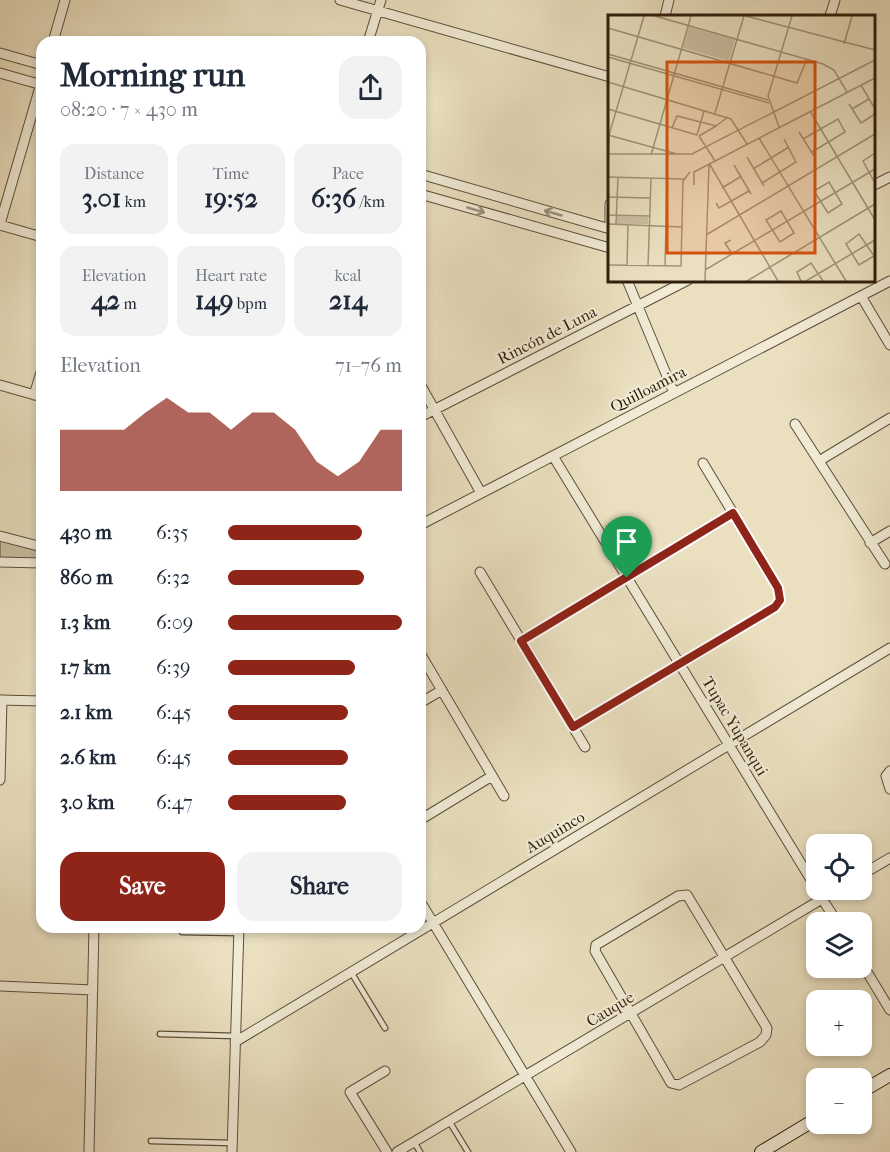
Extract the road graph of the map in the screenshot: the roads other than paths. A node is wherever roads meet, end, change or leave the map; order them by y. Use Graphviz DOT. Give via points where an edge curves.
graph roads {
  1 [pos="65,0"];
  2 [pos="340,0"];
  3 [pos="381,0"];
  4 [pos="669,0"];
  5 [pos="836,0"];
  6 [pos="378,11"];
  7 [pos="664,15"];
  8 [pos="830,15"];
  9 [pos="55,36"];
  10 [pos="370,36"];
  11 [pos="0,53"];
  12 [pos="36,63"];
  13 [pos="0,73"];
  14 [pos="608,77"];
  15 [pos="36,82"];
  16 [pos="36,103"];
  17 [pos="426,176"];
  18 [pos="890,177"];
  19 [pos="875,184"];
  20 [pos="426,196"];
  21 [pos="0,225"];
  22 [pos="608,227"];
  23 [pos="36,235"];
  24 [pos="608,248"];
  25 [pos="890,281"];
  26 [pos="628,282"];
  27 [pos="684,282"];
  28 [pos="861,296"];
  29 [pos="638,306"];
  30 [pos="890,345"];
  31 [pos="0,385"];
  32 [pos="674,393"];
  33 [pos="426,394"];
  34 [pos="36,395"];
  35 [pos="435,410"];
  36 [pos="426,414"];
  37 [pos="890,418"];
  38 [pos="795,424"];
  39 [pos="552,456"];
  40 [pos="819,461"];
  41 [pos="703,463"];
  42 [pos="481,493"];
  43 [pos="733,513"];
  44 [pos="426,522"];
  45 [pos="890,531"];
  46 [pos="0,536"];
  47 [pos="870,543"];
  48 [pos="36,545"];
  49 [pos="0,562"];
  50 [pos="36,563"];
  51 [pos="885,564"];
  52 [pos="480,572"];
  53 [pos="627,578"];
  54 [pos="521,641"];
  55 [pos="890,648"];
  56 [pos="426,663"];
  57 [pos="680,665"];
  58 [pos="442,690"];
  59 [pos="426,699"];
  60 [pos="1,700"];
  61 [pos="36,701"];
  62 [pos="573,727"];
  63 [pos="729,745"];
  64 [pos="585,747"];
  65 [pos="890,771"];
  66 [pos="492,776"];
  67 [pos="0,780"];
  68 [pos="890,789"];
  69 [pos="504,796"];
  70 [pos="426,816"];
  71 [pos="890,858"];
  72 [pos="872,869"];
  73 [pos="806,872"];
  74 [pos="806,900"];
  75 [pos="426,911"];
  76 [pos="433,922"];
  77 [pos="426,926"];
  78 [pos="94,933"];
  79 [pos="239,933"];
  80 [pos="415,933"];
  81 [pos="725,956"];
  82 [pos="351,972"];
  83 [pos="871,978"];
  84 [pos="0,986"];
  85 [pos="93,990"];
  86 [pos="890,1010"];
  87 [pos="631,1014"];
  88 [pos="385,1028"];
  89 [pos="160,1034"];
  90 [pos="235,1039"];
  91 [pos="385,1071"];
  92 [pos="890,1075"];
  93 [pos="525,1076"];
  94 [pos="872,1086"];
  95 [pos="449,1121"];
  96 [pos="806,1125"];
  97 [pos="151,1141"];
  98 [pos="414,1142"];
  99 [pos="232,1147"];
  100 [pos="89,1152"];
  101 [pos="387,1152"];
  102 [pos="397,1152"];
  103 [pos="420,1152"];
  104 [pos="468,1152"];
  105 [pos="570,1152"];
  106 [pos="761,1152"];
  1 -- 9 [label="street"];
  2 -- 6 [label="street"];
  3 -- 6 [label="street"];
  4 -- 7 [label="street"];
  5 -- 8 [label="street"];
  6 -- 10 [label="street"];
  6 -- 14 [label="street"];
  11 -- 12 [label="street"];
  13 -- 15 [label="street"];
  16 -- 21 [label="street"];
  22 -- 17 [label="street, one-way"];
  18 -- 19 [label="street"];
  20 -- 24 [label="street, one-way"];
  21 -- 23 [label="street"];
  25 -- 28 [label="street, Quilloamira"];
  26 -- 29 [label="street"];
  27 -- 29 [label="street, Rincón de Luna"];
  28 -- 30 [label="street"];
  28 -- 32 [label="street, Quilloamira"];
  29 -- 32 [label="street"];
  29 -- 35 [label="street, Rincón de Luna"];
  31 -- 34 [label="street"];
  32 -- 39 [label="street, Quilloamira"];
  33 -- 35 [label="street"];
  35 -- 36 [label="street, Rincón de Luna"];
  35 -- 42 [label="street"];
  37 -- 40 [label="street"];
  38 -- 40 [label="street"];
  39 -- 42 [label="street, Quilloamira"];
  39 -- 53 [label="street, Tupac Yupanqui"];
  40 -- 47 [label="street"];
  41 -- 43 [label="street"];
  42 -- 44 [label="street, Quilloamira"];
  43 -- 53 [label="street"];
  43 -- 57 [label="street" via="778,588 780,600 775,607"];
  45 -- 47 [label="street"];
  46 -- 48 [label="street"];
  47 -- 51 [label="street"];
  49 -- 50 [label="street"];
  52 -- 54 [label="street"];
  53 -- 54 [label="street"];
  53 -- 57 [label="street, Tupac Yupanqui"];
  54 -- 62 [label="street"];
  55 -- 63 [label="street, Auquinco"];
  56 -- 58 [label="street"];
  57 -- 62 [label="street"];
  57 -- 63 [label="street, Tupac Yupanqui"];
  58 -- 59 [label="street"];
  58 -- 66 [label="street"];
  60 -- 61 [label="street"];
  60 -- 67 [label="street"];
  62 -- 64 [label="street"];
  63 -- 73 [label="street, Tupac Yupanqui"];
  63 -- 76 [label="street, Auquinco"];
  65 -- 68 [label="street" via="886,776"];
  66 -- 69 [label="street"];
  66 -- 70 [label="street"];
  71 -- 72 [label="street"];
  74 -- 81 [label="street, Cauque"];
  75 -- 76 [label="street"];
  76 -- 77 [label="street, Auquinco"];
  76 -- 93 [label="street"];
  78 -- 85 [label="street"];
  79 -- 90 [label="street"];
  80 -- 82 [label="street, Auquinco"];
  81 -- 87 [label="street, Cauque"];
  81 -- 87 [label="street" via="687,895 678,896 596,945 595,951"];
  81 -- 87 [label="street" via="767,1028 760,1042 679,1085 671,1083"];
  82 -- 88 [label="lane"];
  82 -- 90 [label="street, Auquinco"];
  83 -- 86 [label="street"];
  84 -- 85 [label="street"];
  85 -- 100 [label="street"];
  87 -- 93 [label="street, Cauque"];
  89 -- 90 [label="lane"];
  90 -- 99 [label="street"];
  91 -- 101 [label="street" via="350,1092"];
  92 -- 94 [label="main road"];
  93 -- 95 [label="street, Cauque"];
  93 -- 105 [label="street"];
  95 -- 98 [label="street, Cauque"];
  95 -- 104 [label="lane"];
  96 -- 106 [label="main road"];
  97 -- 99 [label="lane"];
  98 -- 102 [label="street, Cauque"];
  98 -- 103 [label="lane"];
}
